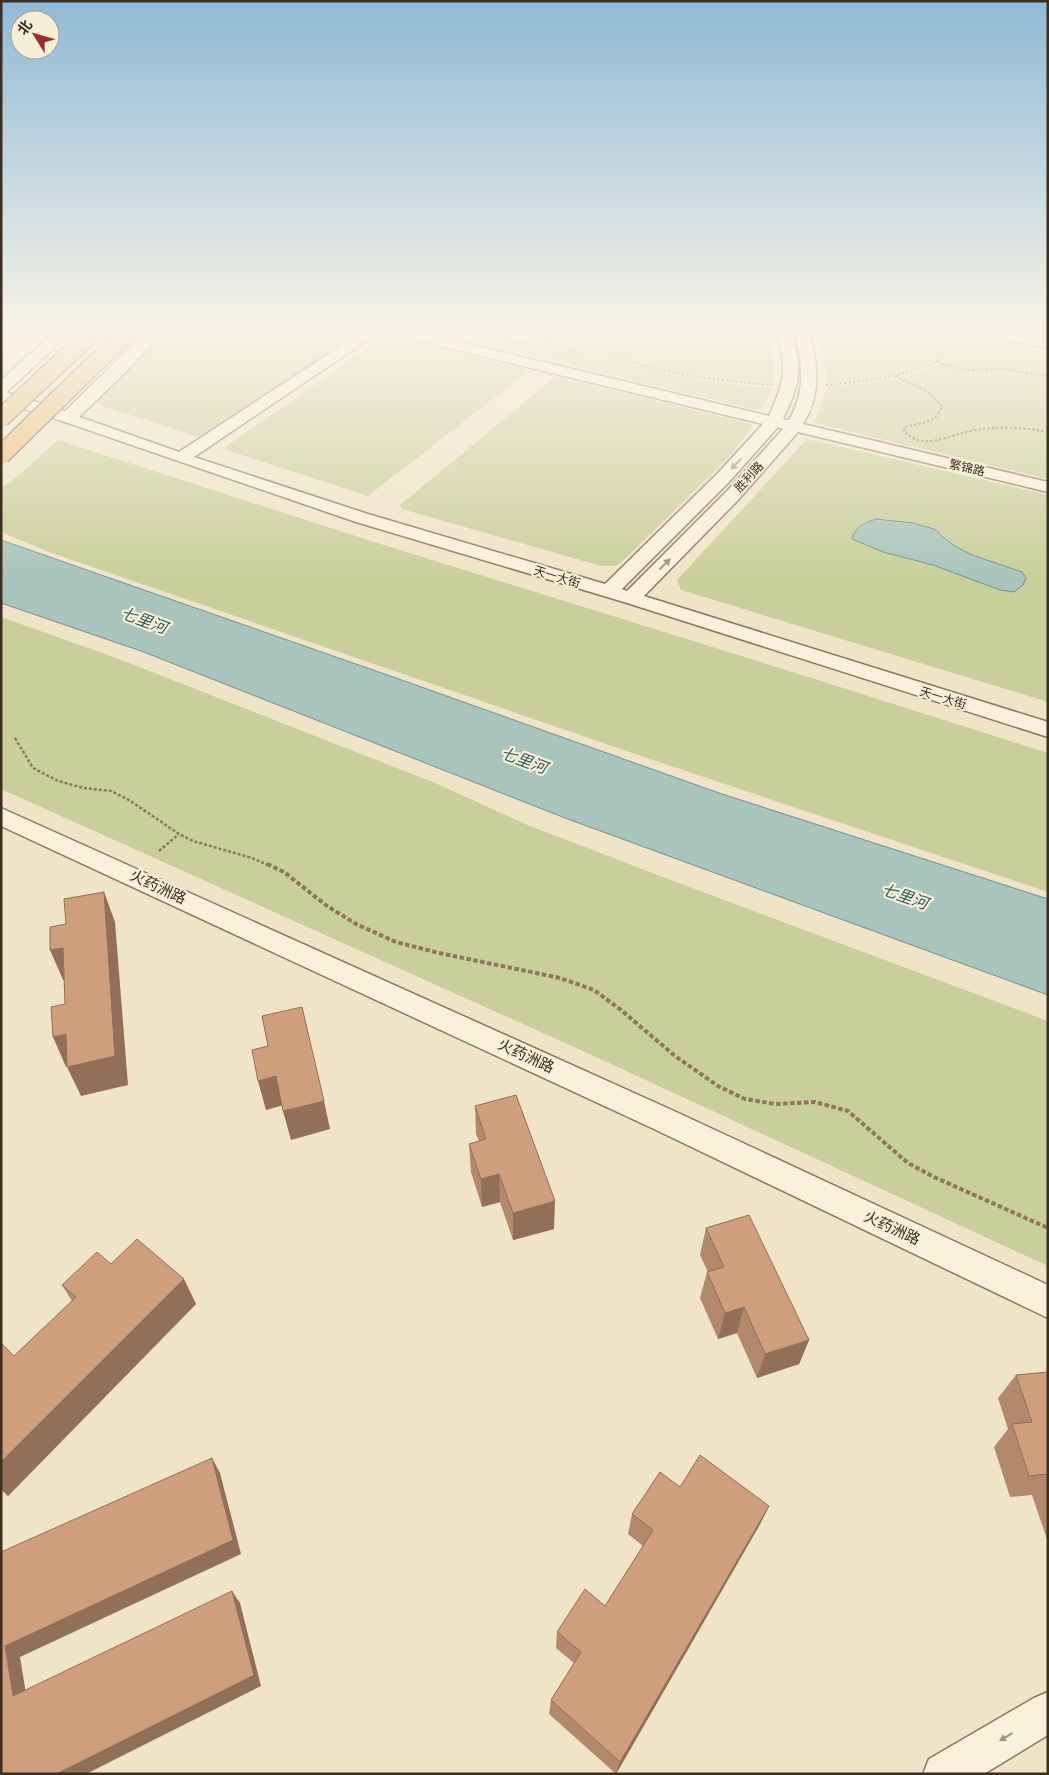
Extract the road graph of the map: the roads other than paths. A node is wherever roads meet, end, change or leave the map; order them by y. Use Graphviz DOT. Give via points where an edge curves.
graph roads {
  1 [pos="44,413"];
  2 [pos="52,413"];
  3 [pos="73,413"];
  4 [pos="250,413"];
  5 [pos="736,413"];
  6 [pos="778,413"];
  7 [pos="801,413"];
  8 [pos="68,418"];
  9 [pos="774,422"];
  10 [pos="794,426"];
  11 [pos="1,455"];
  12 [pos="181,458"];
  13 [pos="1048,487"];
  14 [pos="608,592"];
  15 [pos="630,598"];
  16 [pos="1048,730"];
  17 [pos="1,816"];
  18 [pos="1048,1302"];
  19 [pos="1048,1712"];
  20 [pos="944,1774"];
  1 -- 11 [label="highway, bridge"];
  2 -- 8 [label="main road"];
  3 -- 8 [label="main road"];
  4 -- 12 [label="street"];
  5 -- 9 [label="street, 繁锦路"];
  6 -- 9 [label="street"];
  7 -- 10 [label="street, 胜利路"];
  8 -- 12 [label="street, 天一大街"];
  9 -- 10 [label="street, 繁锦路"];
  9 -- 14 [label="street, one-way" via="722,479"];
  10 -- 13 [label="street, 繁锦路"];
  15 -- 10 [label="street, 胜利路, one-way" via="751,476"];
  12 -- 14 [label="street, 天一大街" via="362,518"];
  14 -- 15 [label="street, 天一大街"];
  15 -- 16 [label="street, 天一大街"];
  17 -- 18 [label="street, 火药洲路" via="664,1120"];
  19 -- 20 [label="street, one-way"];
}
